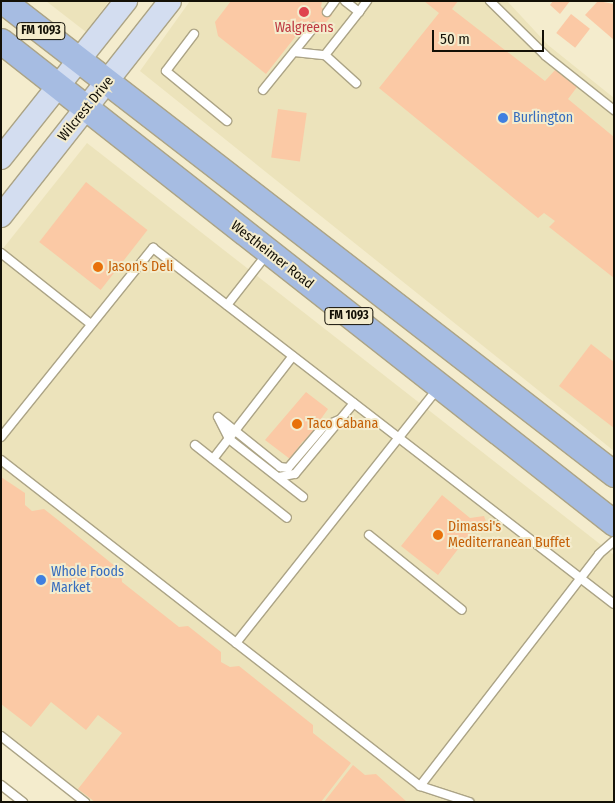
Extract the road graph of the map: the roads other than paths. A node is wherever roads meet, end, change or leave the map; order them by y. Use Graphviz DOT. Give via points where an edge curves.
graph roads {
  1 [pos="3,1"];
  2 [pos="126,1"];
  3 [pos="170,1"];
  4 [pos="335,1"];
  5 [pos="345,1"];
  6 [pos="367,1"];
  7 [pos="490,1"];
  8 [pos="327,12"];
  9 [pos="359,12"];
  10 [pos="314,27"];
  11 [pos="194,34"];
  12 [pos="1,41"];
  13 [pos="294,52"];
  14 [pos="325,55"];
  15 [pos="79,60"];
  16 [pos="107,82"];
  17 [pos="356,83"];
  18 [pos="58,86"];
  19 [pos="263,90"];
  20 [pos="86,108"];
  21 [pos="614,110"];
  22 [pos="227,121"];
  23 [pos="1,158"];
  24 [pos="1,216"];
  25 [pos="268,252"];
  26 [pos="1,253"];
  27 [pos="227,305"];
  28 [pos="91,324"];
  29 [pos="293,356"];
  30 [pos="440,387"];
  31 [pos="354,403"];
  32 [pos="527,410"];
  33 [pos="341,419"];
  34 [pos="236,430"];
  35 [pos="398,437"];
  36 [pos="1,438"];
  37 [pos="229,439"];
  38 [pos="507,442"];
  39 [pos="195,445"];
  40 [pos="213,459"];
  41 [pos="1,460"];
  42 [pos="614,474"];
  43 [pos="277,476"];
  44 [pos="304,497"];
  45 [pos="614,501"];
  46 [pos="287,518"];
  47 [pos="614,522"];
  48 [pos="368,535"];
  49 [pos="614,541"];
  50 [pos="580,578"];
  51 [pos="614,604"];
  52 [pos="462,610"];
  53 [pos="236,643"];
  54 [pos="1,736"];
  55 [pos="1,785"];
  56 [pos="420,786"];
  57 [pos="22,802"];
  58 [pos="85,802"];
  59 [pos="469,802"];
  1 -- 15 [label="main road, FM 1093"];
  2 -- 15 [label="main road"];
  3 -- 16 [label="main road, Wilcrest Drive"];
  4 -- 8 [label="lane"];
  5 -- 9 [label="lane"];
  6 -- 9 [label="lane"];
  7 -- 21 [label="lane" via="546,56"];
  9 -- 14 [label="lane"];
  10 -- 13 [label="lane"];
  11 -- 22 [label="lane" via="166,71"];
  12 -- 18 [label="main road, Westheimer Road / FM 1093"];
  13 -- 14 [label="lane"];
  13 -- 19 [label="lane"];
  14 -- 17 [label="lane"];
  15 -- 16 [label="main road, FM 1093"];
  15 -- 18 [label="main road"];
  16 -- 20 [label="main road, Wilcrest Drive"];
  16 -- 32 [label="main road, FM 1093"];
  18 -- 20 [label="main road, Westheimer Road / FM 1093"];
  18 -- 23 [label="main road"];
  20 -- 24 [label="main road, Wilcrest Drive"];
  20 -- 25 [label="main road, Westheimer Road / FM 1093"];
  25 -- 27 [label="lane"];
  25 -- 30 [label="main road, Westheimer Road / FM 1093"];
  26 -- 28 [label="lane"];
  27 -- 28 [label="lane" via="153,248"];
  27 -- 29 [label="lane"];
  28 -- 36 [label="lane"];
  29 -- 31 [label="lane"];
  29 -- 34 [label="lane"];
  30 -- 32 [label="main road" via="460,378 480,393"];
  30 -- 35 [label="lane"];
  30 -- 38 [label="main road, Westheimer Road / FM 1093"];
  31 -- 33 [label="lane"];
  31 -- 35 [label="lane"];
  32 -- 42 [label="main road, FM 1093"];
  33 -- 34 [label="lane" via="323,427 288,468 280,467"];
  33 -- 43 [label="lane" via="295,474"];
  34 -- 37 [label="lane"];
  34 -- 37 [label="lane" via="218,417"];
  35 -- 50 [label="lane"];
  35 -- 53 [label="lane"];
  37 -- 40 [label="lane"];
  37 -- 43 [label="lane"];
  38 -- 45 [label="main road"];
  38 -- 47 [label="main road, Westheimer Road / FM 1093"];
  39 -- 40 [label="lane"];
  40 -- 46 [label="lane"];
  41 -- 53 [label="lane"];
  43 -- 44 [label="lane"];
  48 -- 52 [label="lane"];
  49 -- 50 [label="lane"];
  50 -- 51 [label="lane"];
  50 -- 56 [label="lane"];
  53 -- 56 [label="lane"];
  54 -- 58 [label="lane"];
  55 -- 57 [label="lane"];
  56 -- 59 [label="lane"];
}
